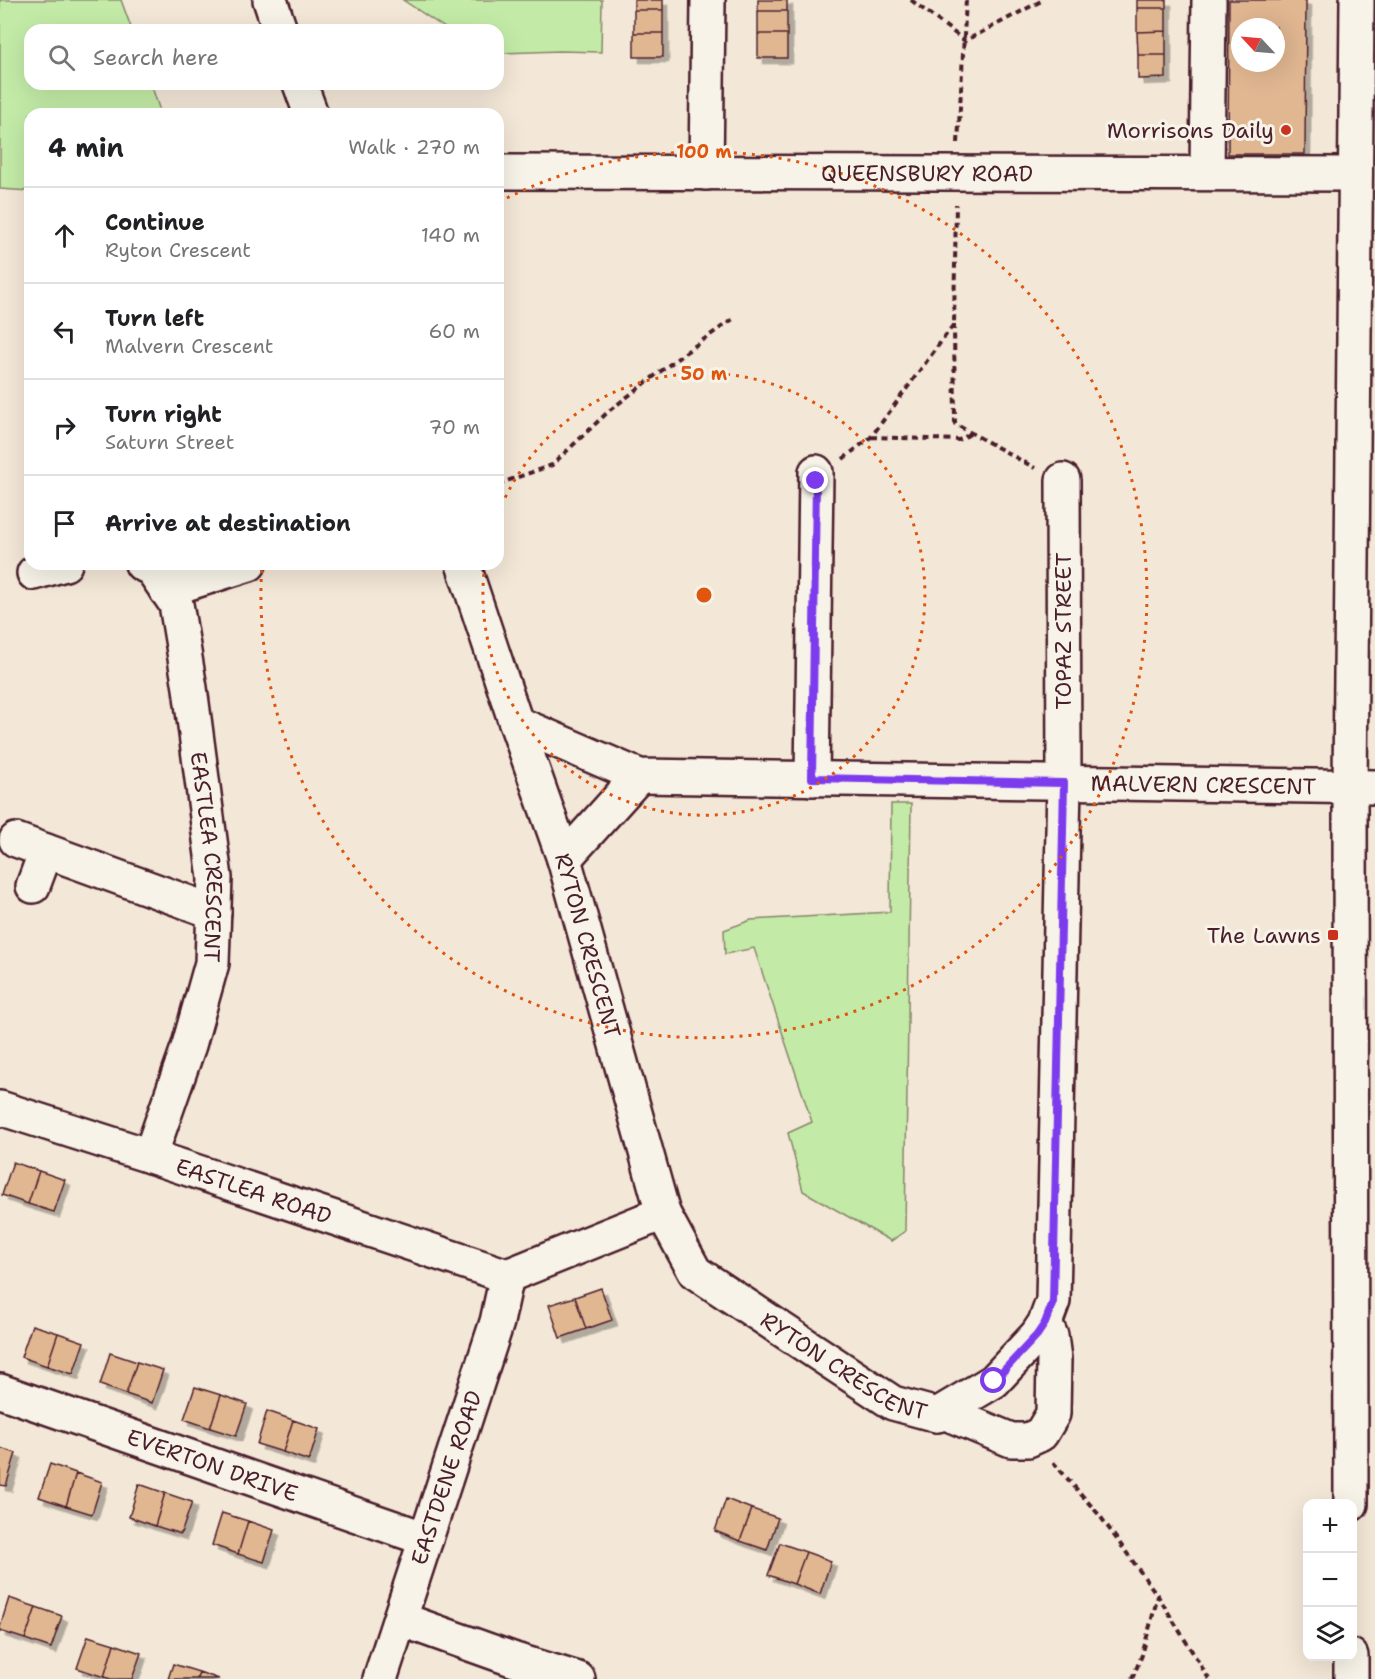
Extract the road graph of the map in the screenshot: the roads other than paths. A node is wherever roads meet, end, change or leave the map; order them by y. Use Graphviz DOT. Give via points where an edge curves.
graph roads {
  1 [pos="270,0"];
  2 [pos="708,0"];
  3 [pos="1209,0"];
  4 [pos="1357,0"];
  5 [pos="278,24"];
  6 [pos="302,90"];
  7 [pos="309,108"];
  8 [pos="504,172"];
  9 [pos="706,173"];
  10 [pos="1207,173"];
  11 [pos="1355,174"];
  12 [pos="816,476"];
  13 [pos="1063,482"];
  14 [pos="44,570"];
  15 [pos="153,570"];
  16 [pos="230,570"];
  17 [pos="465,570"];
  18 [pos="34,573"];
  19 [pos="166,590"];
  20 [pos="516,723"];
  21 [pos="639,776"];
  22 [pos="812,778"];
  23 [pos="1064,783"];
  24 [pos="1362,787"];
  25 [pos="16,840"];
  26 [pos="46,851"];
  27 [pos="564,859"];
  28 [pos="33,886"];
  29 [pos="214,912"];
  30 [pos="0,1108"];
  31 [pos="150,1156"];
  32 [pos="663,1213"];
  33 [pos="507,1276"];
  34 [pos="1045,1323"];
  35 [pos="0,1391"];
  36 [pos="937,1415"];
  37 [pos="1351,1499"];
  38 [pos="426,1539"];
  39 [pos="400,1619"];
  40 [pos="1351,1661"];
  41 [pos="381,1679"];
  42 [pos="578,1679"];
  43 [pos="1351,1679"];
  1 -- 5 [label="street"];
  2 -- 9 [label="street"];
  3 -- 10 [label="street"];
  4 -- 11 [label="street"];
  6 -- 7 [label="street"];
  8 -- 9 [label="street, QUEENSBURY ROAD"];
  9 -- 10 [label="street, QUEENSBURY ROAD"];
  10 -- 11 [label="street, QUEENSBURY ROAD"];
  11 -- 24 [label="street"];
  12 -- 22 [label="street"];
  13 -- 23 [label="street, TOPAZ STREET"];
  14 -- 18 [label="street"];
  15 -- 19 [label="street, EASTLEA CRESCENT"];
  16 -- 19 [label="street"];
  17 -- 20 [label="street"];
  19 -- 29 [label="street, EASTLEA CRESCENT" via="176,604 190,688 215,879"];
  20 -- 21 [label="street, MALVERN CRESCENT"];
  20 -- 27 [label="street, RYTON CRESCENT"];
  21 -- 22 [label="street, MALVERN CRESCENT"];
  21 -- 27 [label="street"];
  22 -- 23 [label="street, MALVERN CRESCENT"];
  23 -- 24 [label="street, MALVERN CRESCENT"];
  23 -- 34 [label="street, RYTON CRESCENT" via="1053,1302"];
  24 -- 37 [label="street"];
  25 -- 26 [label="street"];
  26 -- 28 [label="street"];
  26 -- 29 [label="street"];
  27 -- 32 [label="street, RYTON CRESCENT"];
  29 -- 31 [label="street, EASTLEA CRESCENT" via="212,963 189,1045"];
  30 -- 31 [label="street, EASTLEA ROAD"];
  31 -- 33 [label="street, EASTLEA ROAD"];
  32 -- 33 [label="street"];
  32 -- 36 [label="street, RYTON CRESCENT" via="695,1272 893,1403"];
  33 -- 38 [label="street, EASTDENE ROAD" via="497,1322"];
  34 -- 36 [label="street, RYTON CRESCENT" via="994,1381"];
  34 -- 36 [label="street" via="1054,1359 1053,1414 1041,1434 1028,1440 1011,1440 945,1413"];
  35 -- 38 [label="street, EVERTON DRIVE"];
  38 -- 39 [label="street, EASTDENE ROAD"];
  39 -- 41 [label="street, EASTDENE ROAD"];
  39 -- 42 [label="street"];
  40 -- 43 [label="street"];
}
